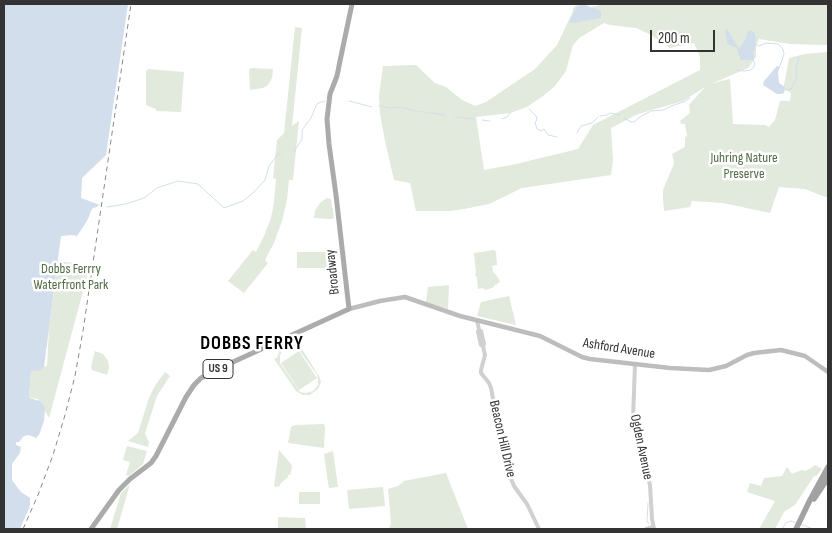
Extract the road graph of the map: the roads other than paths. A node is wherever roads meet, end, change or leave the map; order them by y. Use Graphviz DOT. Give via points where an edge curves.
graph roads {
  1 [pos="352,4"];
  2 [pos="348,310"];
  3 [pos="477,320"];
  4 [pos="635,364"];
  5 [pos="828,372"];
  6 [pos="828,467"];
  7 [pos="828,472"];
  8 [pos="828,478"];
  9 [pos="811,503"];
  10 [pos="799,526"];
  11 [pos="654,528"];
  12 [pos="90,529"];
  13 [pos="539,529"];
  14 [pos="646,529"];
  1 -- 2 [label="main road, Broadway" via="337,76 330,94 327,131"];
  2 -- 3 [label="main road, Ashford Avenue" via="403,297"];
  2 -- 12 [label="main road, Broadway / US 9" via="200,379 186,397 156,456 119,490"];
  3 -- 4 [label="main road, Ashford Avenue" via="540,336 582,357"];
  3 -- 13 [label="street, Beacon Hill Drive" via="480,345 485,355 481,373 490,388 506,467"];
  4 -- 5 [label="main road, Ashford Avenue" via="709,370 754,353 781,350 807,357"];
  4 -- 11 [label="street, Ogden Avenue" via="633,419 651,492"];
  6 -- 10 [label="highway"];
  7 -- 9 [label="highway"];
  8 -- 9 [label="highway"];
  9 -- 10 [label="highway"];
  11 -- 14 [label="street"];
}
